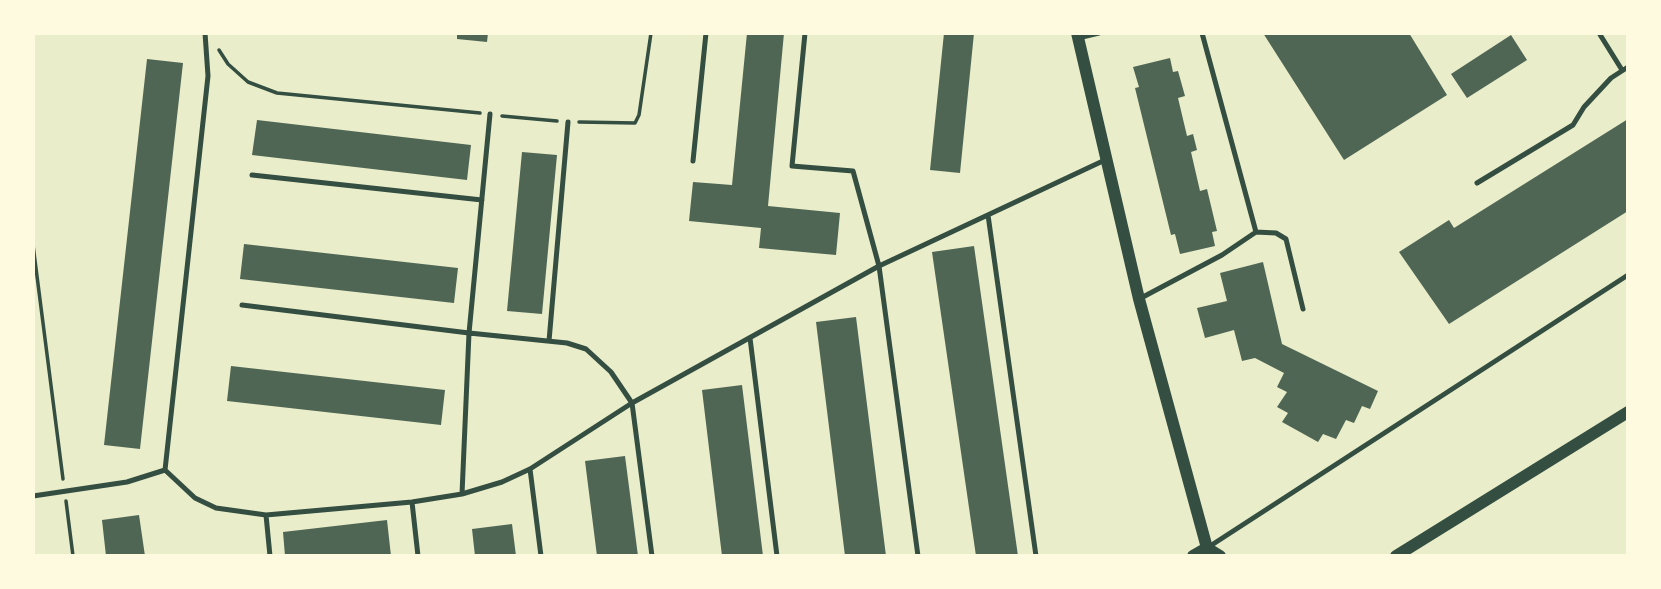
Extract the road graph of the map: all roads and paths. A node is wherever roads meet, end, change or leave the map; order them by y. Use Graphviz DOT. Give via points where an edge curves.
graph roads {
  1 [pos="205,33"];
  2 [pos="651,33"];
  3 [pos="706,33"];
  4 [pos="805,33"];
  5 [pos="1099,33"];
  6 [pos="1202,33"];
  7 [pos="1599,33"];
  8 [pos="1078,36"];
  9 [pos="215,43"];
  10 [pos="1625,69"];
  11 [pos="490,114"];
  12 [pos="568,122"];
  13 [pos="1107,159"];
  14 [pos="693,161"];
  15 [pos="252,175"];
  16 [pos="1477,183"];
  17 [pos="482,200"];
  18 [pos="988,215"];
  19 [pos="1256,232"];
  20 [pos="33,245"];
  21 [pos="879,266"];
  22 [pos="1628,275"];
  23 [pos="1139,299"];
  24 [pos="242,305"];
  25 [pos="1303,309"];
  26 [pos="468,333"];
  27 [pos="750,338"];
  28 [pos="549,341"];
  29 [pos="632,403"];
  30 [pos="1628,412"];
  31 [pos="530,469"];
  32 [pos="165,470"];
  33 [pos="65,492"];
  34 [pos="462,494"];
  35 [pos="33,496"];
  36 [pos="412,502"];
  37 [pos="266,514"];
  38 [pos="1207,548"];
  39 [pos="73,556"];
  40 [pos="270,556"];
  41 [pos="418,556"];
  42 [pos="541,556"];
  43 [pos="652,556"];
  44 [pos="777,556"];
  45 [pos="918,556"];
  46 [pos="1037,556"];
  47 [pos="1193,556"];
  48 [pos="1220,556"];
  49 [pos="1396,556"];
  1 -- 32 [label="lane" via="208,76"];
  2 -- 12 [label="path" via="635,123"];
  3 -- 14 [label="lane"];
  4 -- 21 [label="lane" via="792,166 853,171"];
  5 -- 8 [label="lane"];
  6 -- 19 [label="lane"];
  7 -- 10 [label="lane"];
  8 -- 13 [label="street"];
  9 -- 11 [label="path" via="228,64 248,82 277,93"];
  10 -- 16 [label="lane" via="1584,107 1573,125"];
  11 -- 12 [label="path"];
  11 -- 17 [label="lane"];
  12 -- 28 [label="lane"];
  13 -- 18 [label="lane"];
  13 -- 23 [label="street"];
  15 -- 17 [label="lane"];
  17 -- 26 [label="lane"];
  18 -- 21 [label="lane"];
  18 -- 46 [label="lane"];
  19 -- 23 [label="lane"];
  19 -- 25 [label="lane" via="1276,233 1286,239"];
  20 -- 33 [label="path"];
  21 -- 27 [label="lane"];
  21 -- 45 [label="lane"];
  22 -- 38 [label="lane"];
  23 -- 38 [label="street"];
  24 -- 26 [label="lane"];
  26 -- 28 [label="lane"];
  26 -- 34 [label="lane"];
  27 -- 29 [label="lane"];
  27 -- 44 [label="lane"];
  28 -- 29 [label="lane" via="586,349 611,372"];
  29 -- 31 [label="lane"];
  29 -- 43 [label="lane"];
  30 -- 49 [label="street"];
  31 -- 34 [label="lane"];
  31 -- 42 [label="lane"];
  32 -- 33 [label="lane" via="127,482"];
  32 -- 37 [label="lane" via="195,498 216,509"];
  33 -- 35 [label="lane"];
  33 -- 39 [label="path"];
  34 -- 36 [label="lane"];
  36 -- 37 [label="lane"];
  36 -- 41 [label="lane"];
  37 -- 40 [label="lane"];
  38 -- 47 [label="street"];
  38 -- 48 [label="street"];
}
